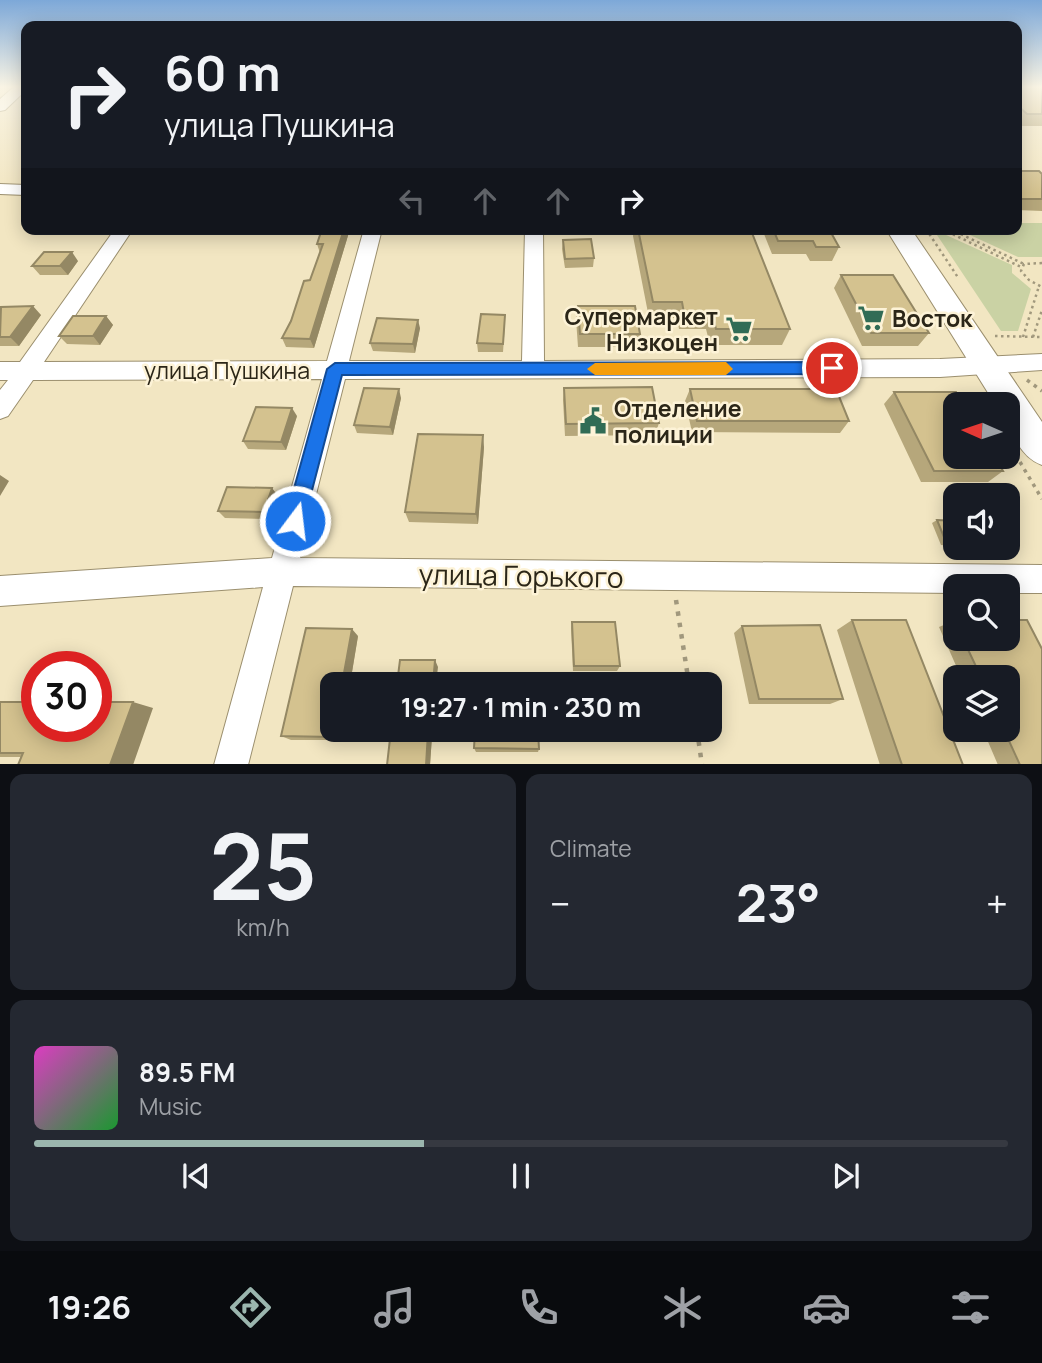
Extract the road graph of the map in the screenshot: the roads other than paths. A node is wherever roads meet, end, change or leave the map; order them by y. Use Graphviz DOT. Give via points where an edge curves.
graph roads {
  1 [pos="0,189"];
  2 [pos="21,190"];
  3 [pos="120,235"];
  4 [pos="371,235"];
  5 [pos="534,235"];
  6 [pos="902,235"];
  7 [pos="1042,362"];
  8 [pos="987,364"];
  9 [pos="335,369"];
  10 [pos="533,369"];
  11 [pos="0,371"];
  12 [pos="24,372"];
  13 [pos="0,409"];
  14 [pos="1028,452"];
  15 [pos="281,572"];
  16 [pos="1042,579"];
  17 [pos="0,591"];
  18 [pos="231,764"];
  1 -- 2 [label="street"];
  3 -- 12 [label="street"];
  4 -- 9 [label="street"];
  5 -- 10 [label="street"];
  6 -- 8 [label="street"];
  7 -- 8 [label="street, улица Пушкина"];
  8 -- 10 [label="street, улица Пушкина"];
  8 -- 14 [label="street"];
  9 -- 10 [label="street, улица Пушкина"];
  9 -- 12 [label="street, улица Пушкина"];
  9 -- 15 [label="street"];
  11 -- 12 [label="street, улица Пушкина"];
  12 -- 13 [label="street"];
  15 -- 16 [label="street, улица Горького"];
  15 -- 17 [label="street, улица Горького"];
  15 -- 18 [label="street"];
}
